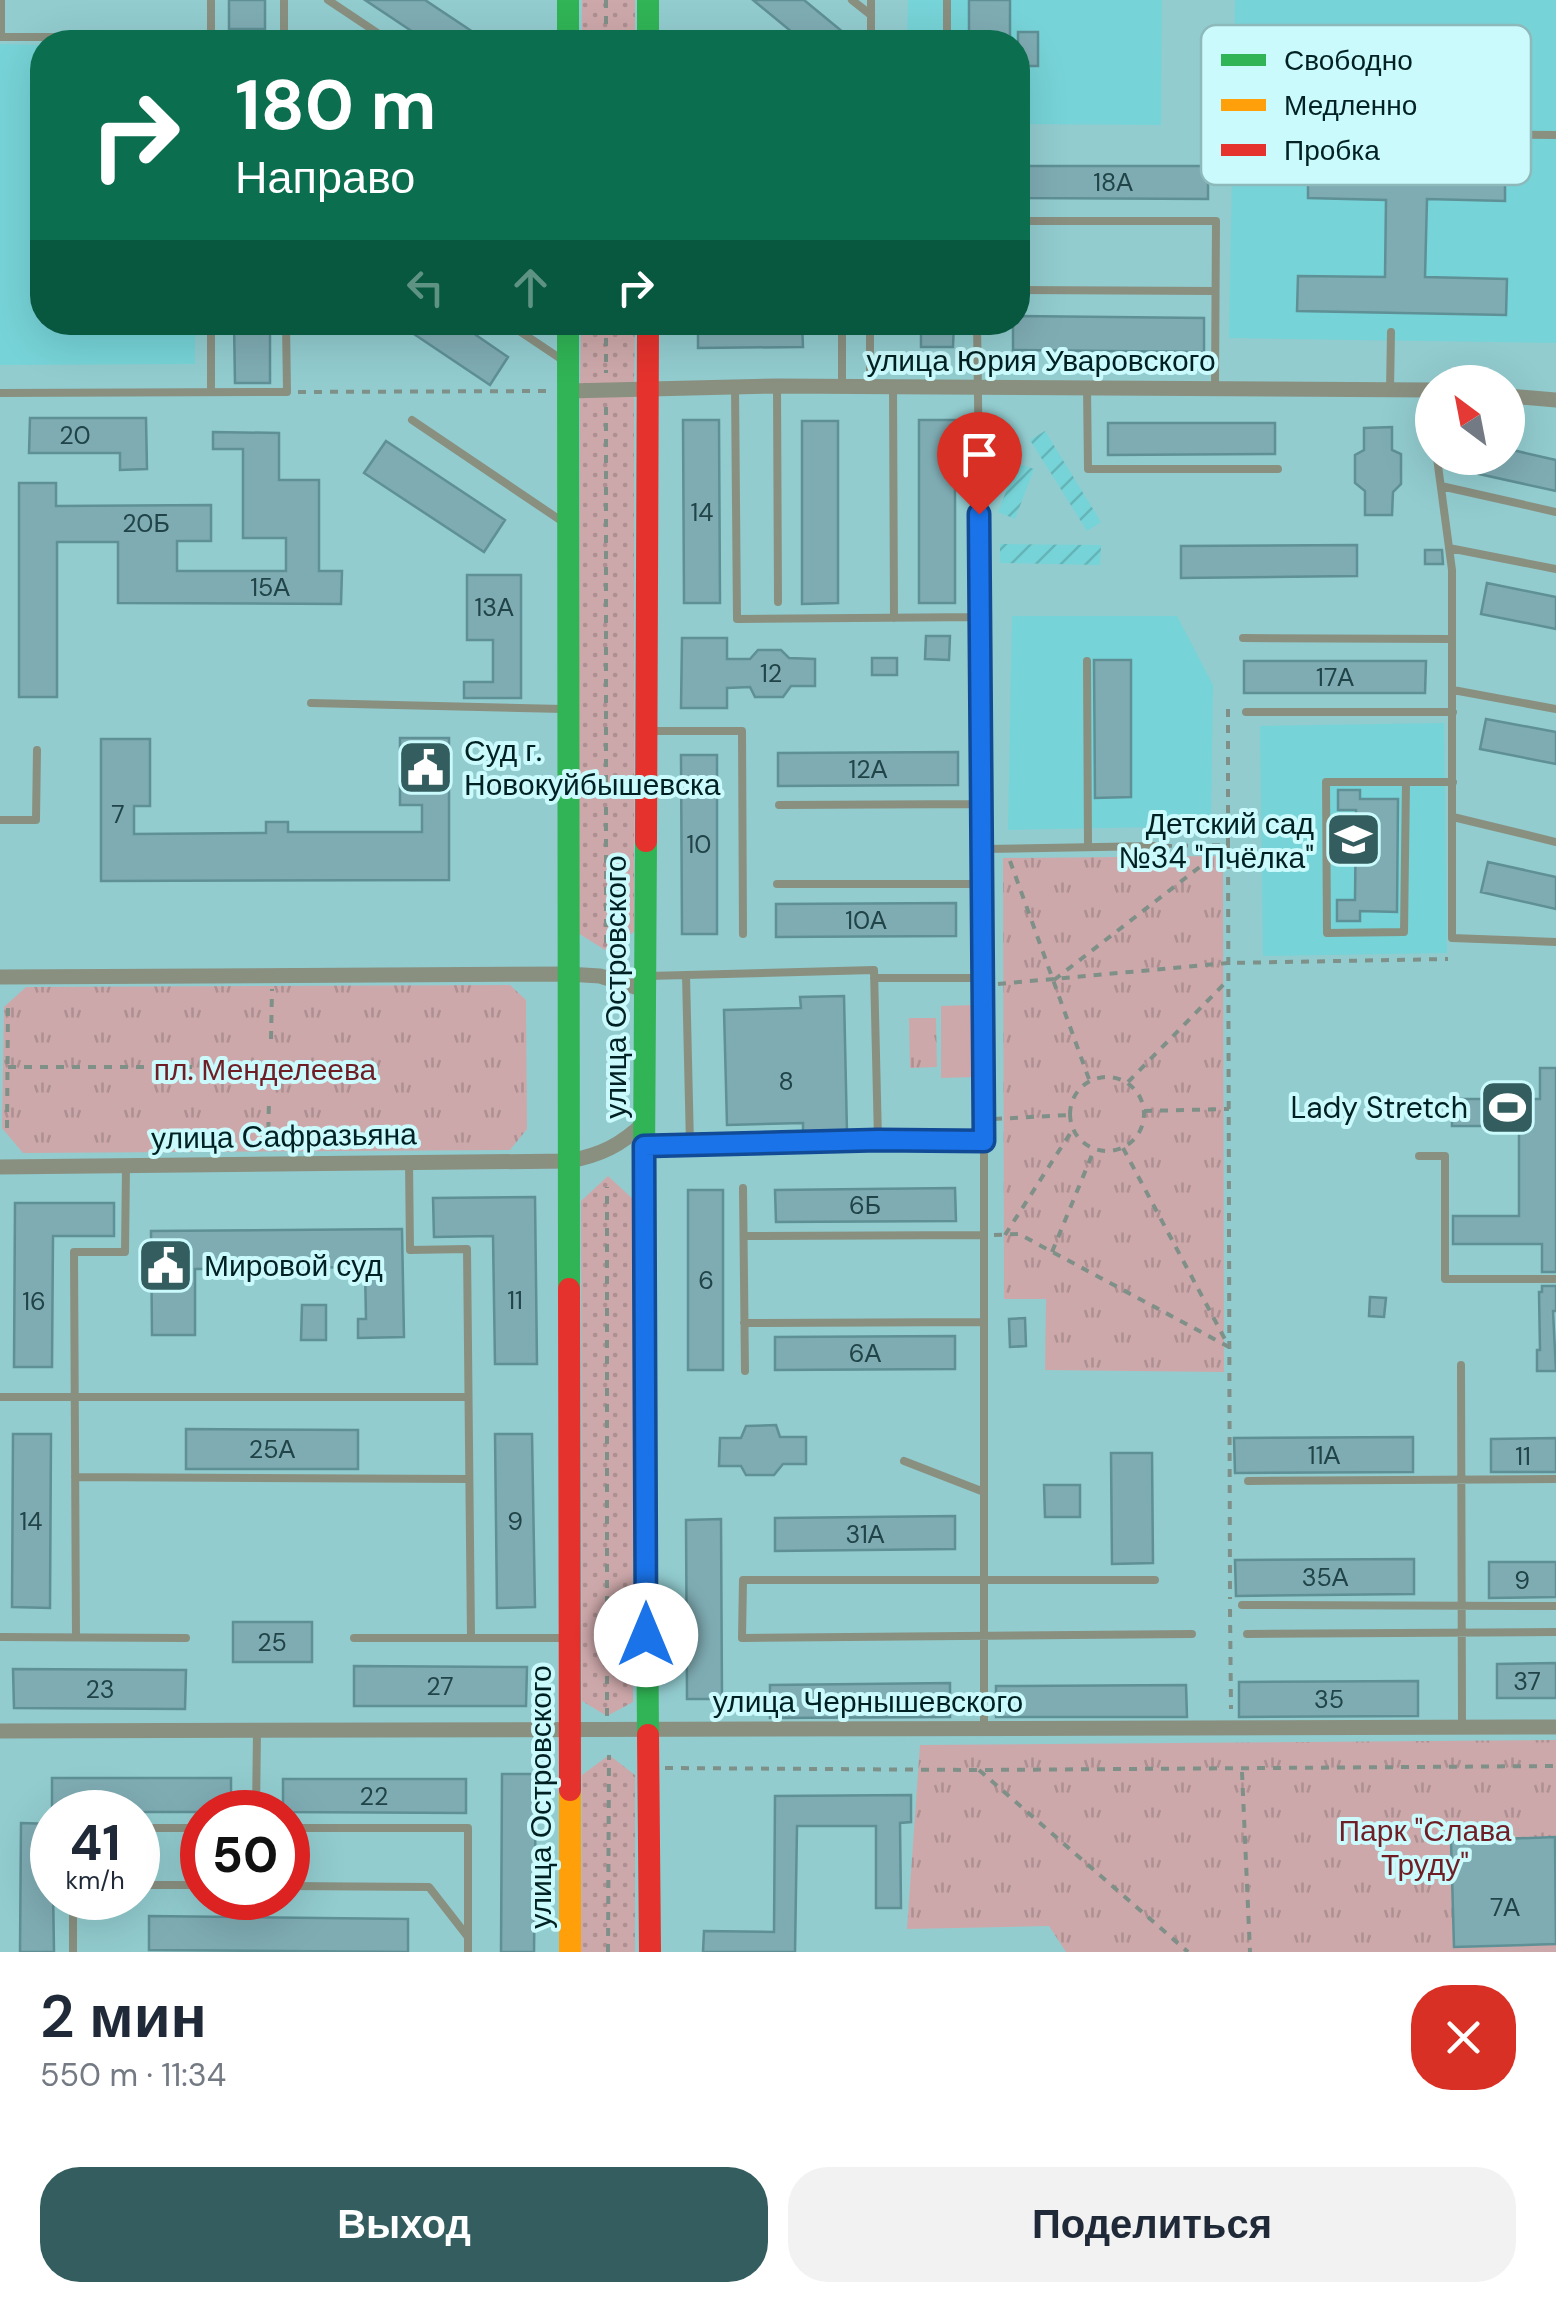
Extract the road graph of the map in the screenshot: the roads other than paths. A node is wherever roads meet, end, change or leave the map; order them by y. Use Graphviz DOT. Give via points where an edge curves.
graph roads {
  1 [pos="1,0"];
  2 [pos="211,0"];
  3 [pos="284,0"];
  4 [pos="328,0"];
  5 [pos="648,0"];
  6 [pos="852,0"];
  7 [pos="871,0"];
  8 [pos="947,0"];
  9 [pos="871,15"];
  10 [pos="211,30"];
  11 [pos="284,30"];
  12 [pos="373,30"];
  13 [pos="648,30"];
  14 [pos="871,30"];
  15 [pos="947,30"];
  16 [pos="0,37"];
  17 [pos="30,37"];
  18 [pos="1531,135"];
  19 [pos="1556,135"];
  20 [pos="1030,220"];
  21 [pos="1030,290"];
  22 [pos="1215,292"];
  23 [pos="1392,332"];
  24 [pos="211,335"];
  25 [pos="286,335"];
  26 [pos="525,335"];
  27 [pos="568,335"];
  28 [pos="648,335"];
  29 [pos="842,335"];
  30 [pos="870,335"];
  31 [pos="977,335"];
  32 [pos="568,364"];
  33 [pos="735,386"];
  34 [pos="777,386"];
  35 [pos="842,386"];
  36 [pos="870,387"];
  37 [pos="893,387"];
  38 [pos="648,388"];
  39 [pos="978,388"];
  40 [pos="1087,388"];
  41 [pos="1214,389"];
  42 [pos="1390,390"];
  43 [pos="1415,390"];
  44 [pos="568,391"];
  45 [pos="210,392"];
  46 [pos="0,393"];
  47 [pos="1525,397"];
  48 [pos="1556,400"];
  49 [pos="412,420"];
  50 [pos="1278,468"];
  51 [pos="1439,475"];
  52 [pos="1441,486"];
  53 [pos="1556,512"];
  54 [pos="569,526"];
  55 [pos="1449,548"];
  56 [pos="1556,569"];
  57 [pos="778,602"];
  58 [pos="981,617"];
  59 [pos="894,618"];
  60 [pos="1243,638"];
  61 [pos="1452,640"];
  62 [pos="1087,661"];
  63 [pos="1453,690"];
  64 [pos="310,703"];
  65 [pos="568,710"];
  66 [pos="1556,710"];
  67 [pos="1246,712"];
  68 [pos="1453,712"];
  69 [pos="646,731"];
  70 [pos="37,750"];
  71 [pos="1406,782"];
  72 [pos="1453,782"];
  73 [pos="983,804"];
  74 [pos="778,806"];
  75 [pos="1454,817"];
  76 [pos="0,820"];
  77 [pos="1556,842"];
  78 [pos="1154,846"];
  79 [pos="1088,847"];
  80 [pos="984,848"];
  81 [pos="777,884"];
  82 [pos="984,884"];
  83 [pos="742,934"];
  84 [pos="1556,942"];
  85 [pos="567,974"];
  86 [pos="686,975"];
  87 [pos="0,977"];
  88 [pos="874,978"];
  89 [pos="984,981"];
  90 [pos="645,983"];
  91 [pos="644,1135"];
  92 [pos="878,1140"];
  93 [pos="984,1141"];
  94 [pos="690,1145"];
  95 [pos="1419,1156"];
  96 [pos="568,1161"];
  97 [pos="409,1162"];
  98 [pos="126,1166"];
  99 [pos="0,1167"];
  100 [pos="743,1188"];
  101 [pos="984,1235"];
  102 [pos="744,1236"];
  103 [pos="1556,1279"];
  104 [pos="984,1322"];
  105 [pos="744,1323"];
  106 [pos="1461,1365"];
  107 [pos="745,1370"];
  108 [pos="0,1397"];
  109 [pos="75,1397"];
  110 [pos="468,1397"];
  111 [pos="904,1461"];
  112 [pos="75,1477"];
  113 [pos="469,1479"];
  114 [pos="1556,1479"];
  115 [pos="1461,1480"];
  116 [pos="1248,1481"];
  117 [pos="984,1492"];
  118 [pos="984,1578"];
  119 [pos="1155,1580"];
  120 [pos="1242,1605"];
  121 [pos="1462,1606"];
  122 [pos="1556,1606"];
  123 [pos="1462,1632"];
  124 [pos="1556,1632"];
  125 [pos="1192,1634"];
  126 [pos="1247,1634"];
  127 [pos="984,1636"];
  128 [pos="0,1637"];
  129 [pos="76,1637"];
  130 [pos="186,1638"];
  131 [pos="354,1638"];
  132 [pos="470,1638"];
  133 [pos="570,1638"];
  134 [pos="1462,1726"];
  135 [pos="1556,1727"];
  136 [pos="984,1728"];
  137 [pos="571,1730"];
  138 [pos="647,1730"];
  139 [pos="258,1731"];
  140 [pos="0,1732"];
  141 [pos="257,1790"];
  142 [pos="310,1828"];
  143 [pos="310,1886"];
  144 [pos="74,1920"];
  145 [pos="468,1938"];
  146 [pos="73,1952"];
  147 [pos="468,1952"];
  148 [pos="570,1952"];
  149 [pos="650,1952"];
  1 -- 16 [label="lane"];
  2 -- 10 [label="lane"];
  3 -- 11 [label="lane"];
  4 -- 12 [label="lane"];
  5 -- 13 [label="main road"];
  6 -- 9 [label="lane"];
  7 -- 9 [label="lane"];
  8 -- 15 [label="lane"];
  9 -- 14 [label="lane"];
  16 -- 17 [label="lane"];
  18 -- 19 [label="lane"];
  20 -- 22 [label="lane" via="1216,221"];
  21 -- 22 [label="lane"];
  22 -- 41 [label="lane"];
  23 -- 42 [label="lane"];
  24 -- 45 [label="lane"];
  25 -- 45 [label="lane" via="287,392"];
  26 -- 32 [label="lane"];
  27 -- 32 [label="main road, улица Островского"];
  28 -- 38 [label="main road, улица Островского"];
  29 -- 35 [label="lane"];
  30 -- 36 [label="lane"];
  31 -- 39 [label="lane"];
  32 -- 44 [label="main road, улица Островского"];
  33 -- 34 [label="street, улица Юрия Уваровского"];
  33 -- 38 [label="street, улица Юрия Уваровского"];
  33 -- 59 [label="lane" via="737,619"];
  34 -- 35 [label="street, улица Юрия Уваровского"];
  34 -- 57 [label="lane"];
  35 -- 36 [label="street, улица Юрия Уваровского"];
  36 -- 37 [label="street, улица Юрия Уваровского"];
  37 -- 39 [label="street, улица Юрия Уваровского"];
  37 -- 59 [label="lane"];
  38 -- 44 [label="street, улица Юрия Уваровского"];
  38 -- 69 [label="main road, улица Островского"];
  39 -- 40 [label="street, улица Юрия Уваровского"];
  39 -- 58 [label="lane"];
  40 -- 41 [label="street, улица Юрия Уваровского"];
  40 -- 50 [label="lane" via="1088,469"];
  41 -- 42 [label="street, улица Юрия Уваровского"];
  42 -- 43 [label="street, улица Юрия Уваровского"];
  44 -- 54 [label="main road, улица Островского"];
  45 -- 46 [label="lane"];
  47 -- 48 [label="street"];
  49 -- 54 [label="lane"];
  51 -- 52 [label="lane"];
  52 -- 53 [label="lane"];
  52 -- 55 [label="lane"];
  54 -- 65 [label="main road, улица Островского"];
  55 -- 56 [label="lane"];
  55 -- 61 [label="lane"];
  58 -- 59 [label="lane"];
  58 -- 73 [label="lane"];
  60 -- 61 [label="lane"];
  61 -- 63 [label="lane"];
  62 -- 79 [label="lane"];
  63 -- 66 [label="lane"];
  63 -- 68 [label="lane"];
  64 -- 65 [label="lane"];
  65 -- 85 [label="main road, улица Островского"];
  67 -- 68 [label="lane"];
  68 -- 72 [label="lane"];
  69 -- 83 [label="lane" via="742,730"];
  69 -- 90 [label="main road, улица Островского"];
  70 -- 76 [label="lane" via="36,820"];
  71 -- 71 [label="lane" via="1326,782 1326,933 1404,932"];
  71 -- 72 [label="lane"];
  72 -- 75 [label="lane"];
  73 -- 74 [label="lane"];
  73 -- 80 [label="lane"];
  75 -- 77 [label="lane"];
  75 -- 84 [label="lane" via="1452,938"];
  78 -- 79 [label="lane"];
  79 -- 80 [label="lane"];
  80 -- 82 [label="lane"];
  81 -- 82 [label="lane"];
  82 -- 89 [label="lane"];
  85 -- 87 [label="street"];
  85 -- 90 [label="street"];
  85 -- 96 [label="main road, улица Островского"];
  86 -- 88 [label="lane" via="874,970"];
  86 -- 90 [label="lane"];
  86 -- 94 [label="lane"];
  88 -- 89 [label="lane"];
  88 -- 92 [label="lane"];
  89 -- 93 [label="lane"];
  90 -- 91 [label="main road, улица Островского"];
  91 -- 94 [label="lane"];
  91 -- 96 [label="street, улица Сафразьяна"];
  91 -- 138 [label="main road, улица Островского"];
  92 -- 93 [label="lane"];
  92 -- 94 [label="lane"];
  93 -- 101 [label="lane"];
  95 -- 103 [label="lane" via="1445,1156 1446,1279"];
  96 -- 97 [label="street, улица Сафразьяна"];
  96 -- 133 [label="main road, улица Островского"];
  97 -- 98 [label="street, улица Сафразьяна"];
  97 -- 110 [label="lane" via="410,1250 467,1249"];
  98 -- 99 [label="street, улица Сафразьяна"];
  98 -- 109 [label="lane" via="125,1252 74,1252"];
  100 -- 102 [label="lane"];
  101 -- 102 [label="lane"];
  101 -- 104 [label="lane"];
  102 -- 105 [label="lane"];
  104 -- 105 [label="lane"];
  104 -- 117 [label="lane"];
  105 -- 107 [label="lane"];
  106 -- 115 [label="lane"];
  108 -- 109 [label="lane"];
  109 -- 110 [label="lane"];
  109 -- 112 [label="lane"];
  110 -- 113 [label="lane"];
  111 -- 117 [label="lane"];
  112 -- 113 [label="lane"];
  112 -- 129 [label="lane"];
  113 -- 132 [label="lane"];
  114 -- 115 [label="lane"];
  115 -- 116 [label="lane"];
  115 -- 121 [label="lane"];
  117 -- 118 [label="lane"];
  118 -- 119 [label="lane"];
  118 -- 127 [label="lane"];
  118 -- 127 [label="lane" via="743,1580 742,1638"];
  120 -- 121 [label="lane"];
  121 -- 122 [label="lane"];
  121 -- 123 [label="lane"];
  123 -- 124 [label="lane"];
  123 -- 126 [label="lane"];
  123 -- 134 [label="lane"];
  125 -- 127 [label="lane"];
  127 -- 136 [label="lane"];
  128 -- 129 [label="lane"];
  129 -- 130 [label="lane"];
  131 -- 132 [label="lane"];
  132 -- 133 [label="lane"];
  133 -- 137 [label="main road, улица Островского"];
  134 -- 135 [label="street, улица Чернышевского"];
  134 -- 136 [label="street, улица Чернышевского"];
  136 -- 138 [label="street, улица Чернышевского"];
  137 -- 138 [label="street, улица Чернышевского"];
  137 -- 139 [label="street, улица Чернышевского"];
  137 -- 148 [label="main road, улица Островского"];
  138 -- 149 [label="main road, улица Островского"];
  139 -- 140 [label="street, улица Чернышевского"];
  139 -- 141 [label="lane"];
  142 -- 145 [label="lane" via="468,1828"];
  143 -- 145 [label="lane" via="429,1887"];
  144 -- 146 [label="lane"];
  145 -- 147 [label="lane"];
}
